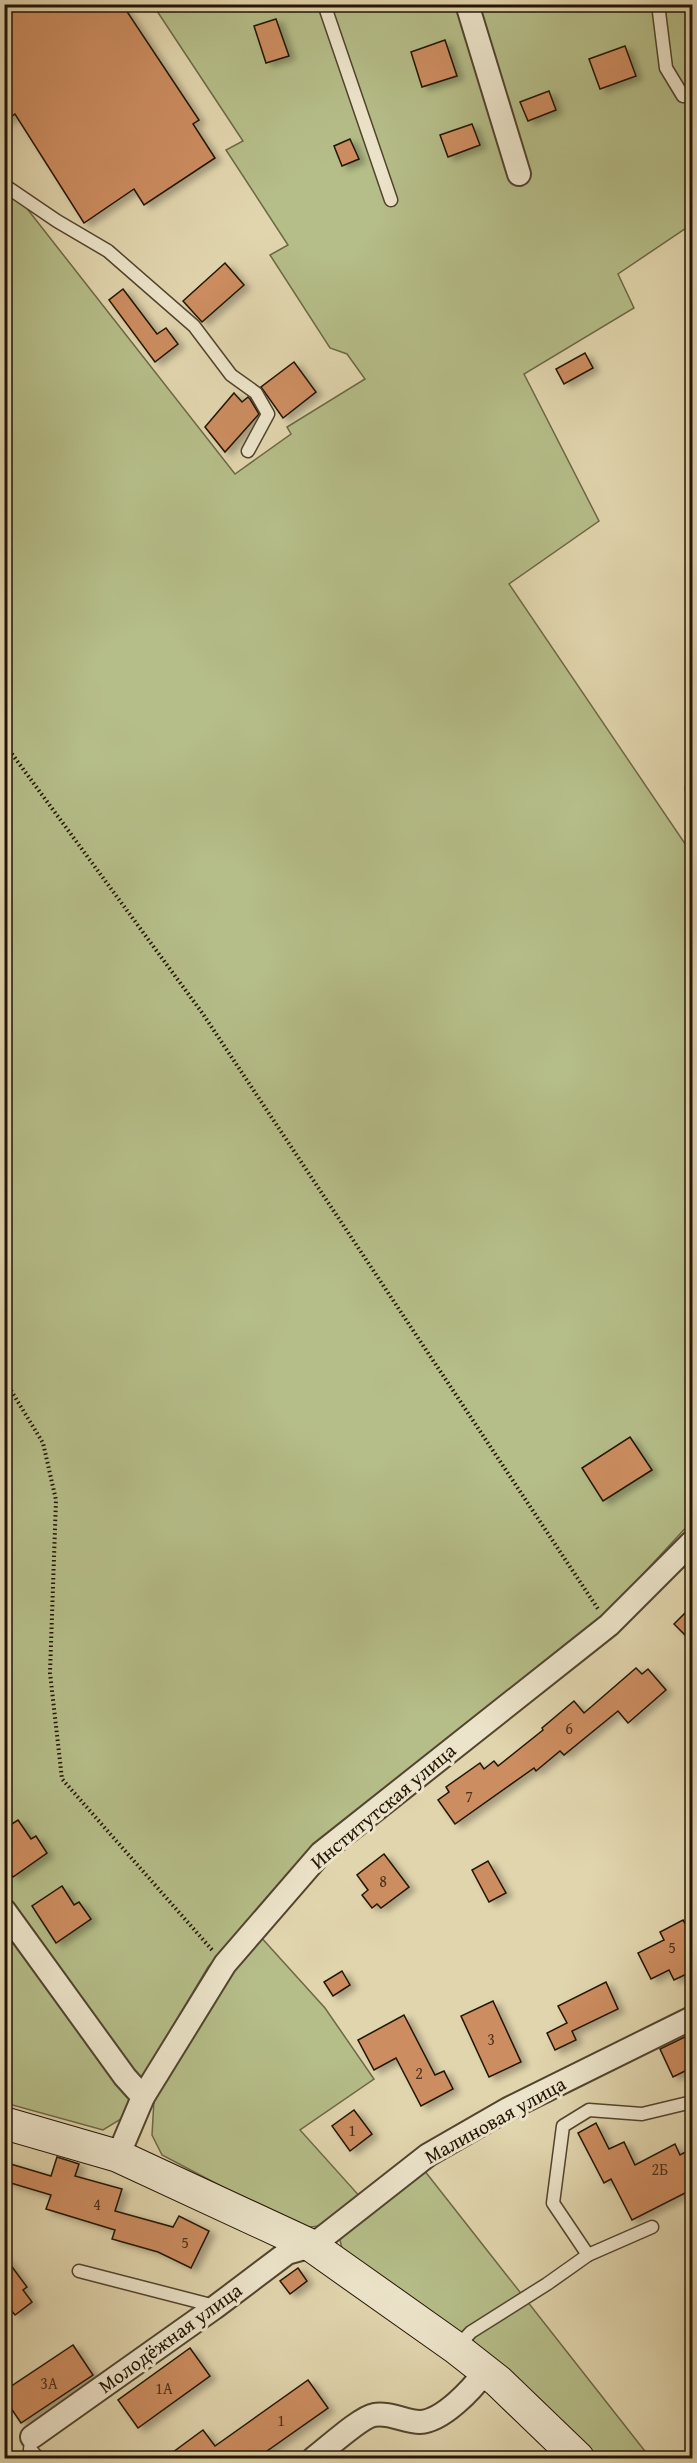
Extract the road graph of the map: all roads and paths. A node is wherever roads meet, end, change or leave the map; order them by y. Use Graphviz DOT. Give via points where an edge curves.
graph roads {
  1 [pos="324,4"];
  2 [pos="467,4"];
  3 [pos="658,4"];
  4 [pos="683,96"];
  5 [pos="519,174"];
  6 [pos="4,185"];
  7 [pos="391,200"];
  8 [pos="248,451"];
  9 [pos="4,743"];
  10 [pos="4,1379"];
  11 [pos="693,1542"];
  12 [pos="609,1625"];
  13 [pos="4,1910"];
  14 [pos="225,1964"];
  15 [pos="693,2018"];
  16 [pos="143,2097"];
  17 [pos="693,2102"];
  18 [pos="4,2123"];
  19 [pos="118,2156"];
  20 [pos="652,2226"];
  21 [pos="312,2246"];
  22 [pos="588,2255"];
  23 [pos="79,2271"];
  24 [pos="214,2308"];
  25 [pos="456,2348"];
  26 [pos="485,2372"];
  27 [pos="35,2448"];
  28 [pos="314,2458"];
  29 [pos="578,2458"];
  1 -- 7 [label="lane"];
  2 -- 5 [label="street"];
  3 -- 4 [label="lane" via="666,68"];
  6 -- 8 [label="lane" via="108,251 194,326 231,375 256,393 268,414"];
  9 -- 12 [label="path" via="203,1014"];
  10 -- 14 [label="path" via="43,1443 56,1500 50,1673 62,1779"];
  11 -- 12 [label="street, Институтская улица"];
  12 -- 14 [label="street, Институтская улица" via="321,1852"];
  13 -- 16 [label="street"];
  14 -- 16 [label="street, Институтская улица"];
  15 -- 21 [label="street, Малиновая улица" via="508,2109 428,2155"];
  16 -- 19 [label="street, Институтская улица"];
  17 -- 22 [label="lane" via="642,2114 589,2110 563,2126 553,2203"];
  18 -- 19 [label="street"];
  19 -- 21 [label="street"];
  20 -- 22 [label="lane"];
  21 -- 24 [label="street, Молодёжная улица" via="287,2253"];
  21 -- 25 [label="street"];
  22 -- 25 [label="lane" via="471,2332"];
  23 -- 24 [label="lane"];
  24 -- 27 [label="street, Молодёжная улица"];
  25 -- 26 [label="street"];
  26 -- 28 [label="street" via="438,2418 421,2422 374,2415"];
  26 -- 29 [label="street"];
}
